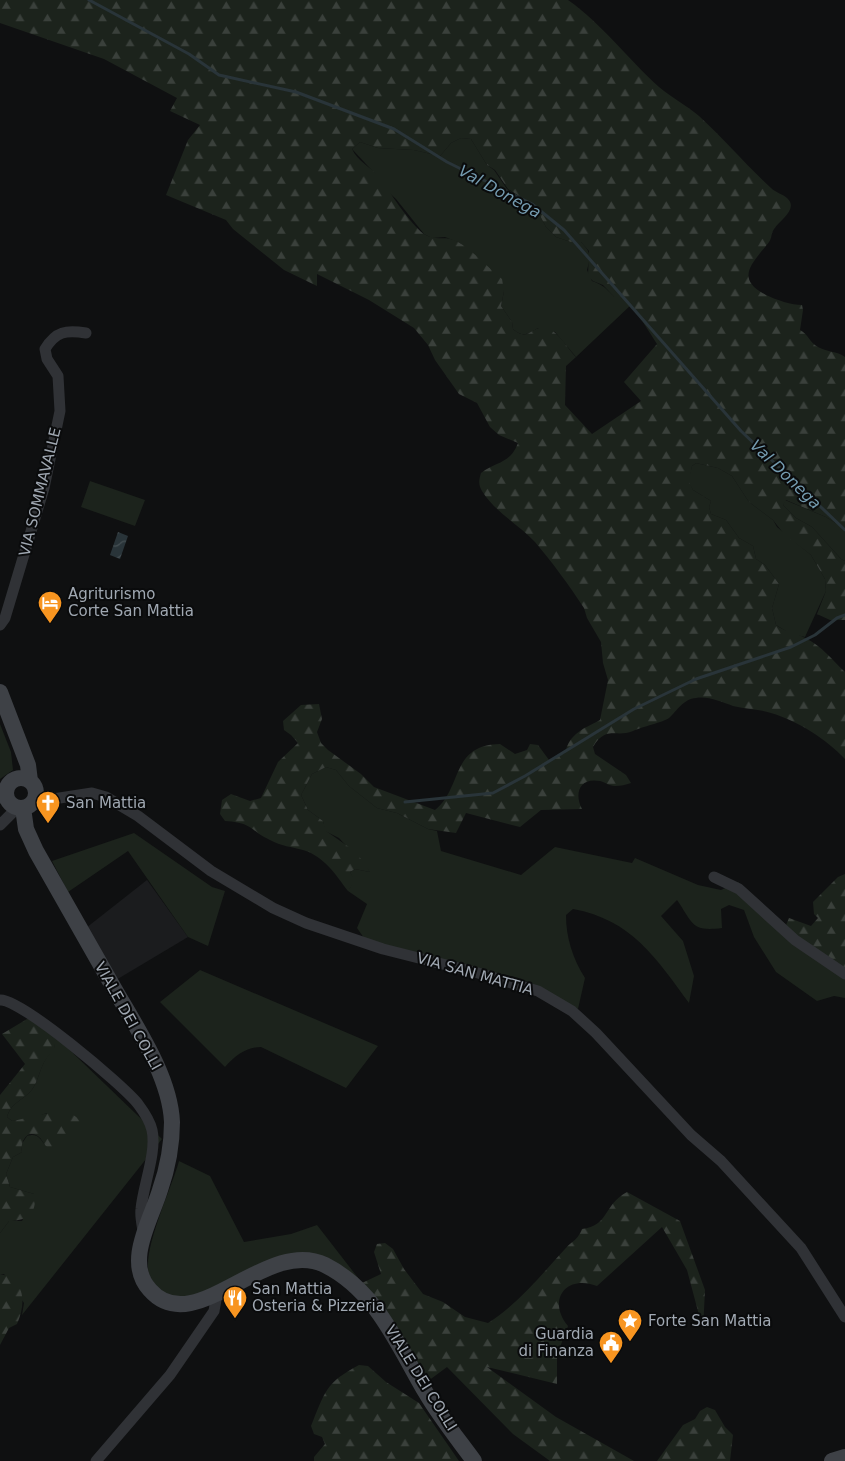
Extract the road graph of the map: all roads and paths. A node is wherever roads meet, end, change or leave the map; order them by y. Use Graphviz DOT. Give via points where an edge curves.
graph roads {
  1 [pos="86,333"];
  2 [pos="0,625"];
  3 [pos="0,692"];
  4 [pos="30,780"];
  5 [pos="16,802"];
  6 [pos="0,825"];
  7 [pos="714,877"];
  8 [pos="845,974"];
  9 [pos="0,1000"];
  10 [pos="144,1236"];
  11 [pos="217,1294"];
  12 [pos="845,1317"];
  13 [pos="845,1457"];
  14 [pos="96,1461"];
  15 [pos="474,1461"];
  16 [pos="832,1461"];
  1 -- 2 [label="street, VIA SOMMAVALLE" via="69,330 52,338 45,349 58,376 60,411 56,437 28,546"];
  3 -- 4 [label="street, VIALE DEI COLLI" via="28,765"];
  4 -- 5 [label="street, VIALE DEI COLLI" via="36,789"];
  4 -- 5 [label="street" via="14,780 7,790"];
  5 -- 6 [label="street"];
  5 -- 10 [label="street, VIALE DEI COLLI" via="36,851 138,1030 161,1076 171,1108 172,1145"];
  5 -- 12 [label="street, VIA SAN MATTIA" via="92,793 106,797 138,816 211,872 306,924 538,992 572,1011 691,1135 721,1161 801,1248"];
  7 -- 8 [label="street" via="739,889 795,940"];
  9 -- 10 [label="street, VIALE DEI COLLI" via="11,1002 28,1013 96,1063 138,1104 150,1122 152,1148 140,1211"];
  10 -- 11 [label="street, VIALE DEI COLLI" via="138,1265 144,1284 151,1292 169,1302 188,1305"];
  11 -- 14 [label="street" via="214,1311 170,1375"];
  11 -- 15 [label="street, VIALE DEI COLLI" via="258,1271 284,1261 322,1264 341,1274 381,1315 427,1394"];
  13 -- 16 [label="street"];
}
